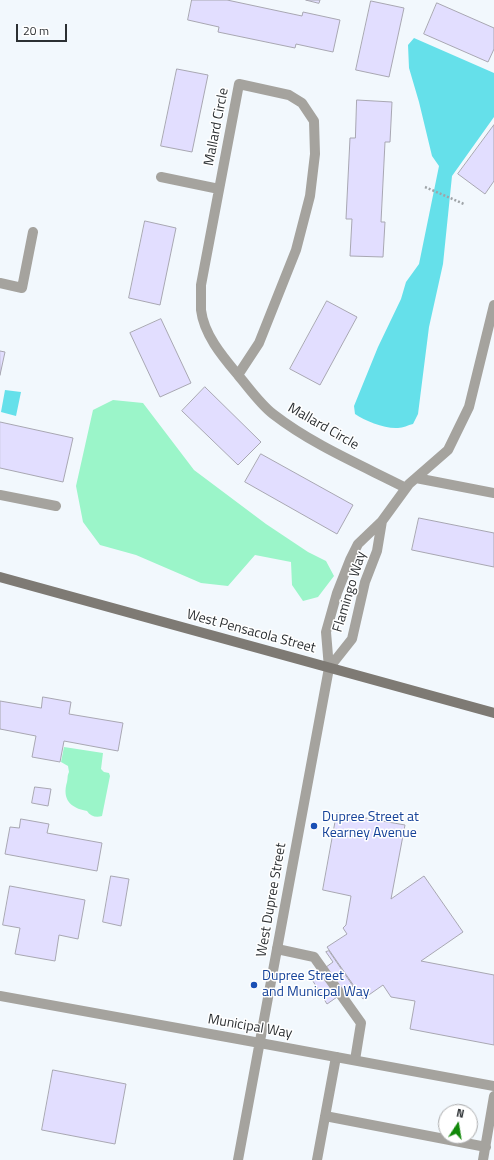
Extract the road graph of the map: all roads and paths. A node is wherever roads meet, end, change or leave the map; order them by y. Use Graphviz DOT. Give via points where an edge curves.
graph roads {
  1 [pos="161,177"];
  2 [pos="425,187"];
  3 [pos="220,189"];
  4 [pos="464,204"];
  5 [pos="33,232"];
  6 [pos="0,283"];
  7 [pos="494,305"];
  8 [pos="238,375"];
  9 [pos="416,478"];
  10 [pos="406,488"];
  11 [pos="494,493"];
  12 [pos="0,494"];
  13 [pos="56,506"];
  14 [pos="382,521"];
  15 [pos="0,577"];
  16 [pos="329,668"];
  17 [pos="494,713"];
  18 [pos="277,949"];
  19 [pos="0,996"];
  20 [pos="260,1043"];
  21 [pos="336,1057"];
  22 [pos="355,1060"];
  23 [pos="494,1086"];
  24 [pos="494,1096"];
  25 [pos="325,1116"];
  26 [pos="486,1147"];
  27 [pos="238,1160"];
  28 [pos="317,1160"];
  29 [pos="483,1160"];
  1 -- 3 [label="street"];
  2 -- 4 [label="path"];
  3 -- 8 [label="street, Mallard Circle" via="201,285 202,311 208,332 219,352"];
  3 -- 8 [label="street, Mallard Circle" via="239,84 289,95 302,103 314,121 315,154 310,196 296,250 279,294 259,343"];
  5 -- 6 [label="street" via="22,288"];
  7 -- 9 [label="street, Flamingo Way" via="468,407 448,450"];
  8 -- 10 [label="street, Mallard Circle" via="272,413 301,433"];
  9 -- 10 [label="street, Flamingo Way"];
  9 -- 11 [label="street"];
  10 -- 14 [label="street, Flamingo Way"];
  12 -- 13 [label="street"];
  14 -- 16 [label="street, Flamingo Way" via="377,551 365,582 352,639"];
  14 -- 16 [label="street, Flamingo Way" via="358,544 337,593 326,632"];
  15 -- 16 [label="main road, West Pensacola Street"];
  16 -- 17 [label="main road, West Pensacola Street"];
  16 -- 18 [label="street, West Dupree Street"];
  18 -- 20 [label="street, West Dupree Street"];
  18 -- 22 [label="street" via="314,956 361,1023"];
  19 -- 20 [label="street, Municipal Way"];
  20 -- 21 [label="street, Municipal Way"];
  20 -- 27 [label="street, West Dupree Street"];
  21 -- 22 [label="street, Municipal Way"];
  21 -- 25 [label="street"];
  22 -- 23 [label="street, Municipal Way"];
  24 -- 26 [label="street"];
  25 -- 26 [label="street"];
  25 -- 28 [label="street"];
  26 -- 29 [label="street"];
}
